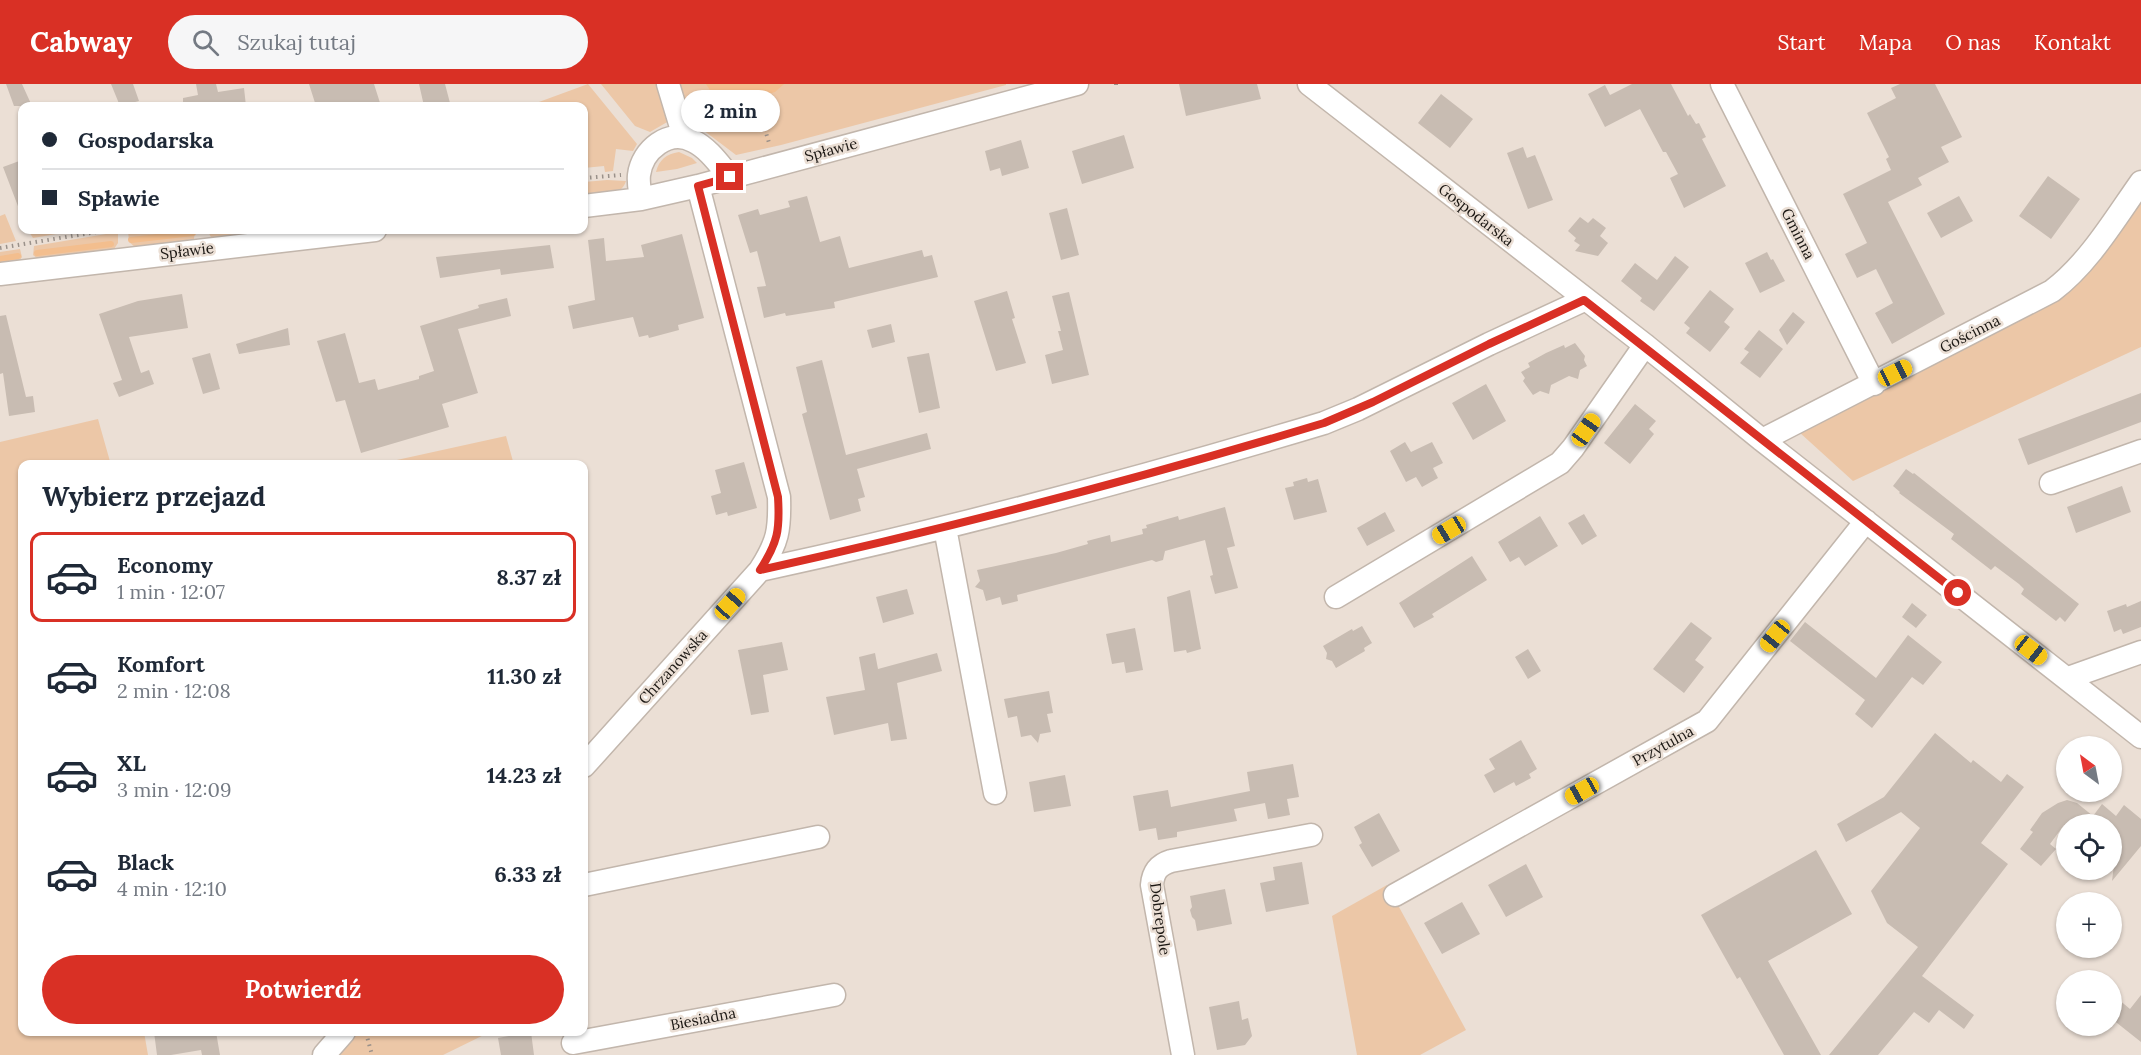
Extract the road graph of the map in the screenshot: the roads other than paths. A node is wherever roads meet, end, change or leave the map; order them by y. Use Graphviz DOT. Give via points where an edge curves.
graph roads {
  1 [pos="668,84"];
  2 [pos="1077,84"];
  3 [pos="1309,84"];
  4 [pos="1722,84"];
  5 [pos="684,137"];
  6 [pos="730,177"];
  7 [pos="2141,182"];
  8 [pos="698,186"];
  9 [pos="641,199"];
  10 [pos="588,206"];
  11 [pos="341,234"];
  12 [pos="0,274"];
  13 [pos="1584,300"];
  14 [pos="1645,345"];
  15 [pos="1874,384"];
  16 [pos="1762,440"];
  17 [pos="2141,450"];
  18 [pos="2051,483"];
  19 [pos="1866,521"];
  20 [pos="945,528"];
  21 [pos="760,570"];
  22 [pos="1336,597"];
  23 [pos="2141,652"];
  24 [pos="2068,678"];
  25 [pos="2141,736"];
  26 [pos="588,762"];
  27 [pos="995,793"];
  28 [pos="1311,835"];
  29 [pos="818,837"];
  30 [pos="588,884"];
  31 [pos="1395,895"];
  32 [pos="834,995"];
  33 [pos="341,1036"];
  34 [pos="573,1043"];
  35 [pos="324,1055"];
  36 [pos="1183,1055"];
  1 -- 5 [label="street"];
  2 -- 6 [label="street, Spławie"];
  3 -- 13 [label="street, Gospodarska"];
  4 -- 15 [label="street, Gminna"];
  5 -- 6 [label="street" via="705,149"];
  5 -- 9 [label="street" via="666,139 649,151 639,174"];
  6 -- 8 [label="street, Spławie"];
  7 -- 15 [label="street, Gościnna" via="2068,279"];
  8 -- 9 [label="street, Spławie"];
  8 -- 21 [label="street, Chrzanowska" via="778,497 779,525 773,549"];
  9 -- 10 [label="street, Spławie"];
  11 -- 12 [label="street, Spławie"];
  13 -- 14 [label="street, Gospodarska"];
  13 -- 20 [label="street" via="1324,423"];
  14 -- 16 [label="street, Gospodarska"];
  14 -- 22 [label="street" via="1560,463"];
  15 -- 16 [label="street, Gościnna"];
  16 -- 19 [label="street, Gospodarska"];
  17 -- 18 [label="street"];
  19 -- 24 [label="street, Gospodarska"];
  19 -- 31 [label="street, Przytulna" via="1707,721"];
  20 -- 21 [label="street"];
  20 -- 27 [label="street"];
  21 -- 26 [label="street, Chrzanowska"];
  23 -- 24 [label="street"];
  24 -- 25 [label="street, Gospodarska"];
  28 -- 36 [label="street, Dobrepole" via="1171,861 1156,870 1152,885"];
  29 -- 30 [label="street"];
  32 -- 34 [label="street, Biesiadna"];
  33 -- 35 [label="street"];
}
